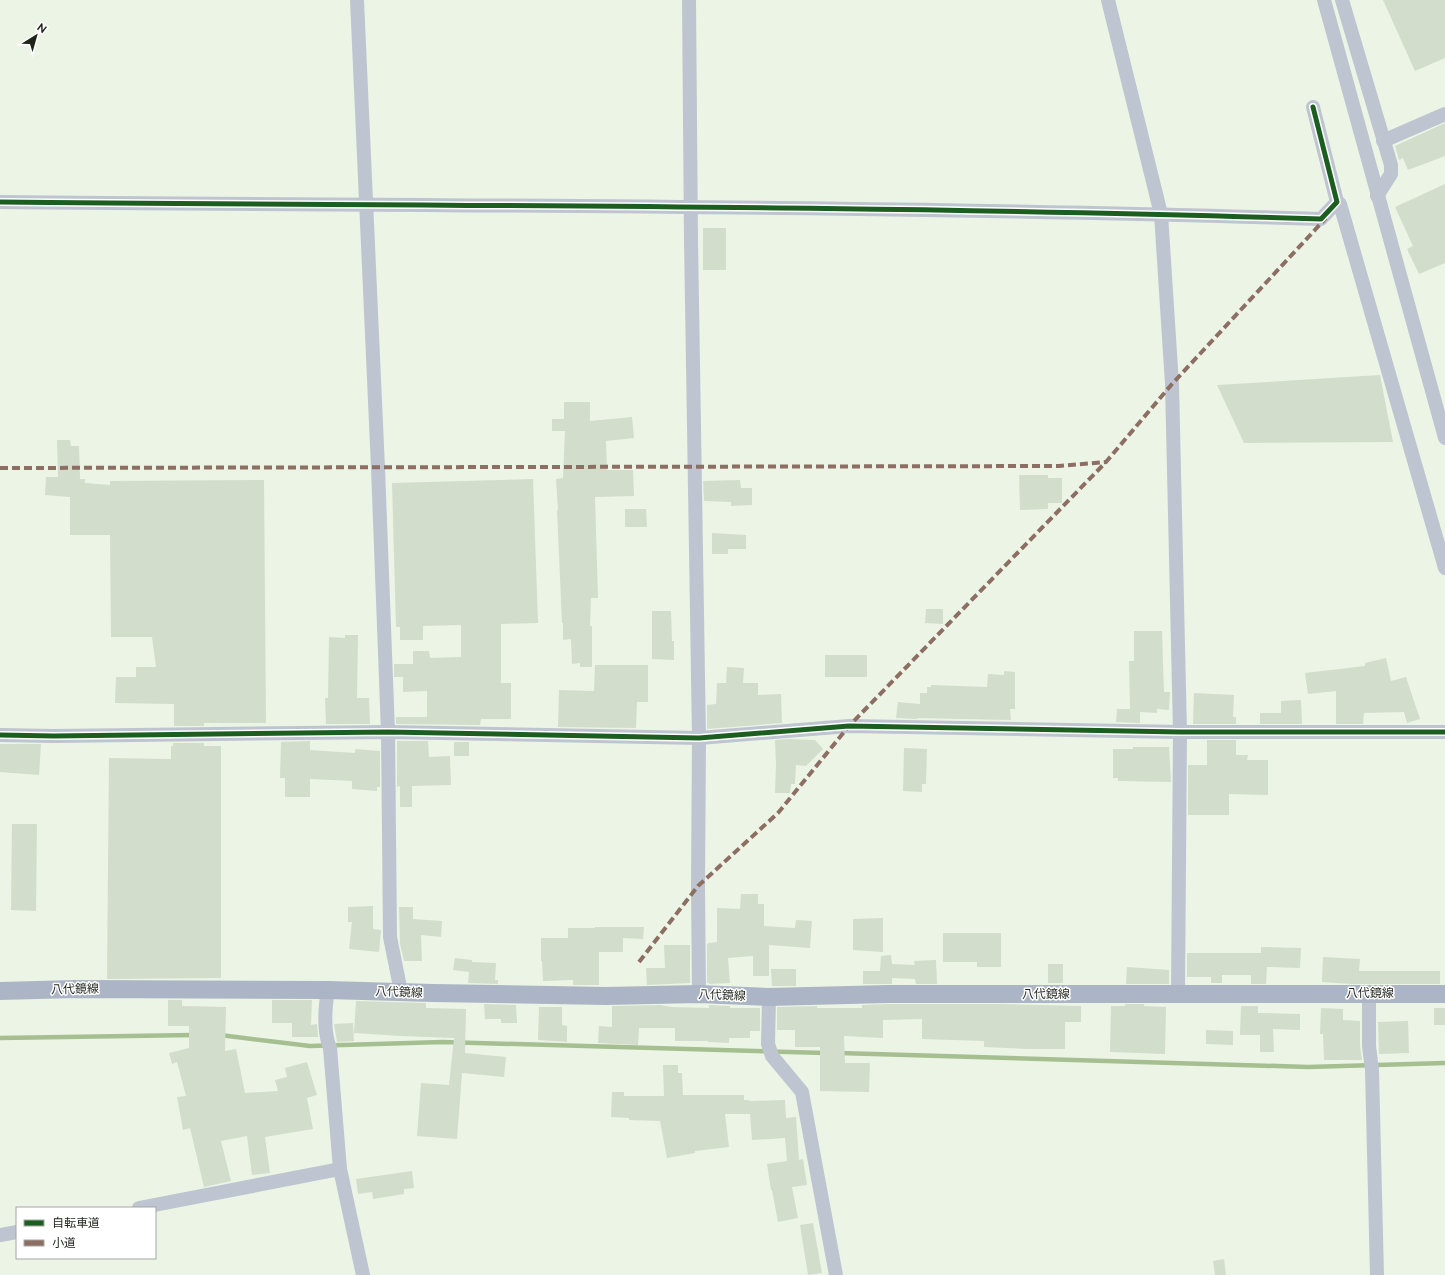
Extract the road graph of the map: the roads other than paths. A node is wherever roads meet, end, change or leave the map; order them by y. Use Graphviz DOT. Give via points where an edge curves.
graph roads {
  1 [pos="357,0"];
  2 [pos="688,0"];
  3 [pos="1108,0"];
  4 [pos="1324,0"];
  5 [pos="1342,0"];
  6 [pos="1313,107"];
  7 [pos="1445,114"];
  8 [pos="1383,141"];
  9 [pos="1377,196"];
  10 [pos="0,202"];
  11 [pos="1340,204"];
  12 [pos="366,205"];
  13 [pos="690,207"];
  14 [pos="1162,214"];
  15 [pos="1443,420"];
  16 [pos="1445,438"];
  17 [pos="1445,568"];
  18 [pos="388,732"];
  19 [pos="1180,732"];
  20 [pos="1445,732"];
  21 [pos="0,735"];
  22 [pos="699,738"];
  23 [pos="328,990"];
  24 [pos="0,991"];
  25 [pos="401,992"];
  26 [pos="1178,993"];
  27 [pos="1369,993"];
  28 [pos="699,994"];
  29 [pos="1445,994"];
  30 [pos="768,997"];
  31 [pos="340,1169"];
  32 [pos="144,1207"];
  33 [pos="16,1232"];
  34 [pos="0,1235"];
  35 [pos="363,1275"];
  36 [pos="836,1275"];
  37 [pos="1377,1275"];
  1 -- 12 [label="street"];
  2 -- 13 [label="street"];
  3 -- 14 [label="street"];
  4 -- 9 [label="street"];
  5 -- 8 [label="street"];
  6 -- 14 [label="street" via="1337,202 1321,219"];
  7 -- 8 [label="street"];
  8 -- 9 [label="street" via="1391,165 1391,174"];
  9 -- 15 [label="street"];
  10 -- 12 [label="street"];
  11 -- 17 [label="street"];
  12 -- 13 [label="street"];
  12 -- 18 [label="street"];
  13 -- 14 [label="street"];
  13 -- 22 [label="street"];
  14 -- 19 [label="street" via="1172,384"];
  15 -- 16 [label="street"];
  18 -- 21 [label="street"];
  18 -- 22 [label="street"];
  18 -- 25 [label="street" via="390,937"];
  19 -- 20 [label="street"];
  19 -- 22 [label="street" via="849,726"];
  19 -- 26 [label="street"];
  22 -- 28 [label="street"];
  23 -- 24 [label="main road, 八代鏡線"];
  23 -- 25 [label="main road, 八代鏡線"];
  23 -- 31 [label="street" via="328,1043"];
  25 -- 28 [label="main road, 八代鏡線" via="606,996"];
  26 -- 27 [label="main road, 八代鏡線"];
  26 -- 30 [label="main road, 八代鏡線"];
  27 -- 29 [label="main road, 八代鏡線"];
  27 -- 37 [label="street"];
  28 -- 30 [label="main road, 八代鏡線"];
  30 -- 36 [label="street" via="770,1050 802,1092"];
  31 -- 32 [label="street"];
  31 -- 35 [label="street"];
  33 -- 34 [label="street"];
}
